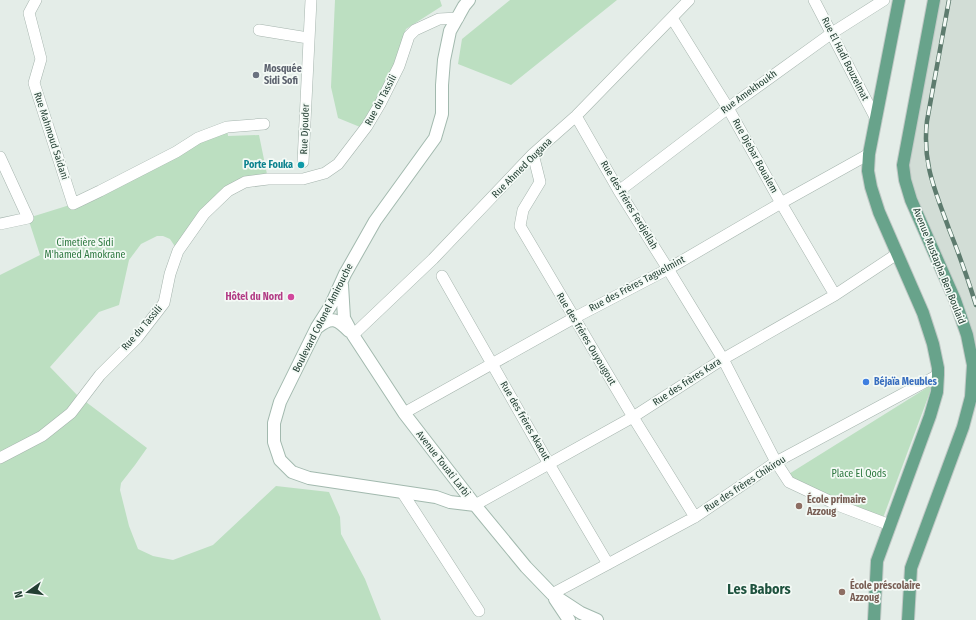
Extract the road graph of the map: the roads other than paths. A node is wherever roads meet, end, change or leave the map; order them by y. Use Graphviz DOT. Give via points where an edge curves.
graph roads {
  1 [pos="36,0"];
  2 [pos="311,0"];
  3 [pos="469,0"];
  4 [pos="689,0"];
  5 [pos="814,0"];
  6 [pos="884,0"];
  7 [pos="899,0"];
  8 [pos="934,0"];
  9 [pos="458,18"];
  10 [pos="672,18"];
  11 [pos="259,30"];
  12 [pos="832,33"];
  13 [pos="308,38"];
  14 [pos="728,108"];
  15 [pos="576,116"];
  16 [pos="876,119"];
  17 [pos="264,124"];
  18 [pos="533,154"];
  19 [pos="869,154"];
  20 [pos="0,157"];
  21 [pos="303,170"];
  22 [pos="619,191"];
  23 [pos="781,203"];
  24 [pos="0,224"];
  25 [pos="897,254"];
  26 [pos="668,268"];
  27 [pos="345,274"];
  28 [pos="442,276"];
  29 [pos="835,295"];
  30 [pos="574,318"];
  31 [pos="317,327"];
  32 [pos="353,335"];
  33 [pos="723,359"];
  34 [pos="492,364"];
  35 [pos="938,375"];
  36 [pos="404,413"];
  37 [pos="633,417"];
  38 [pos="0,458"];
  39 [pos="776,462"];
  40 [pos="549,464"];
  41 [pos="402,492"];
  42 [pos="475,505"];
  43 [pos="695,516"];
  44 [pos="890,525"];
  45 [pos="608,564"];
  46 [pos="552,594"];
  47 [pos="479,610"];
  48 [pos="569,620"];
  49 [pos="597,620"];
  50 [pos="874,620"];
  51 [pos="908,620"];
  1 -- 17 [label="street, Rue Mahmoud Saidani" via="29,13 41,59 34,83 73,204 198,138 227,127"];
  2 -- 13 [label="street, Rue Djouder"];
  3 -- 9 [label="main road, Boulevard Colonel Amirouche"];
  4 -- 10 [label="street, Rue Ahmed Ougana"];
  5 -- 12 [label="street, Rue El Hadi Bouzelmat"];
  6 -- 12 [label="street, Rue Amekhoukh"];
  7 -- 16 [label="main road"];
  8 -- 51 [label="main road, Avenue Mustapha Ben Boulaid" via="903,165 911,200 955,300 967,335 973,365 971,397 963,427 911,568"];
  9 -- 21 [label="street, Rue du Tassili" via="439,19 409,36 399,66 380,104 338,164 326,173"];
  9 -- 27 [label="main road, Boulevard Colonel Amirouche" via="450,31 444,60 442,114 435,138 375,221"];
  10 -- 14 [label="street, Rue Djebar Boualem"];
  10 -- 15 [label="street, Rue Ahmed Ougana"];
  11 -- 13 [label="street"];
  12 -- 14 [label="street, Rue Amekhoukh"];
  12 -- 16 [label="street, Rue El Hadi Bouzelmat"];
  13 -- 21 [label="street, Rue Djouder"];
  14 -- 22 [label="street, Rue Amekhoukh"];
  14 -- 23 [label="street, Rue Djebar Boualem"];
  15 -- 18 [label="street, Rue Ahmed Ougana"];
  15 -- 22 [label="street, Rue des frères Ferdjellah"];
  16 -- 19 [label="main road"];
  18 -- 30 [label="street, Rue des frères Ouyougout" via="540,182 523,210 520,226"];
  18 -- 32 [label="street, Rue Ahmed Ougana" via="432,259"];
  19 -- 23 [label="street, Rue des Frères Taguelmint"];
  19 -- 25 [label="main road" via="871,188"];
  20 -- 24 [label="street" via="28,218"];
  21 -- 38 [label="street, Rue du Tassili" via="245,182 228,191 204,214 178,251 164,303 136,338 100,375 71,413 42,436"];
  22 -- 26 [label="street, Rue des frères Ferdjellah"];
  23 -- 26 [label="street, Rue des Frères Taguelmint"];
  23 -- 29 [label="street, Rue Djebar Boualem"];
  25 -- 29 [label="street, Rue des frères Kara"];
  25 -- 35 [label="main road" via="923,313 933,344"];
  26 -- 30 [label="street, Rue des Frères Taguelmint"];
  26 -- 33 [label="street, Rue des frères Ferdjellah"];
  27 -- 31 [label="main road, Boulevard Colonel Amirouche" via="331,305"];
  27 -- 32 [label="main road, Avenue Touati Larbi" via="341,286 344,318"];
  28 -- 34 [label="street, Rue des frères Akaout"];
  29 -- 33 [label="street, Rue des frères Kara"];
  30 -- 34 [label="street, Rue des Frères Taguelmint"];
  30 -- 37 [label="street, Rue des frères Ouyougout"];
  31 -- 32 [label="main road" via="325,321 332,320 340,322"];
  31 -- 41 [label="main road, Boulevard Colonel Amirouche" via="280,402 274,423 274,442 280,460 292,472 309,478"];
  32 -- 36 [label="main road, Avenue Touati Larbi"];
  33 -- 37 [label="street, Rue des frères Kara"];
  33 -- 39 [label="street, Rue des frères Ferdjellah"];
  34 -- 36 [label="street, Rue des Frères Taguelmint"];
  34 -- 40 [label="street, Rue des frères Akaout"];
  35 -- 39 [label="street, Rue des frères Chikirou"];
  35 -- 44 [label="main road" via="930,416"];
  36 -- 42 [label="main road, Avenue Touati Larbi"];
  37 -- 40 [label="street, Rue des frères Kara"];
  37 -- 43 [label="street, Rue des frères Ouyougout"];
  39 -- 43 [label="street, Rue des frères Chikirou"];
  39 -- 44 [label="street, Rue des frères Ferdjellah" via="789,482 840,506"];
  40 -- 42 [label="street, Rue des frères Kara"];
  40 -- 45 [label="street, Rue des frères Akaout"];
  41 -- 42 [label="main road, Boulevard Colonel Amirouche"];
  41 -- 47 [label="street"];
  42 -- 46 [label="main road, Avenue Touati Larbi"];
  43 -- 45 [label="street, Rue des frères Chikirou"];
  44 -- 50 [label="main road" via="877,561"];
  45 -- 46 [label="street, Rue des frères Chikirou"];
  46 -- 48 [label="main road"];
  46 -- 49 [label="main road, Avenue Touati Larbi"];
}
